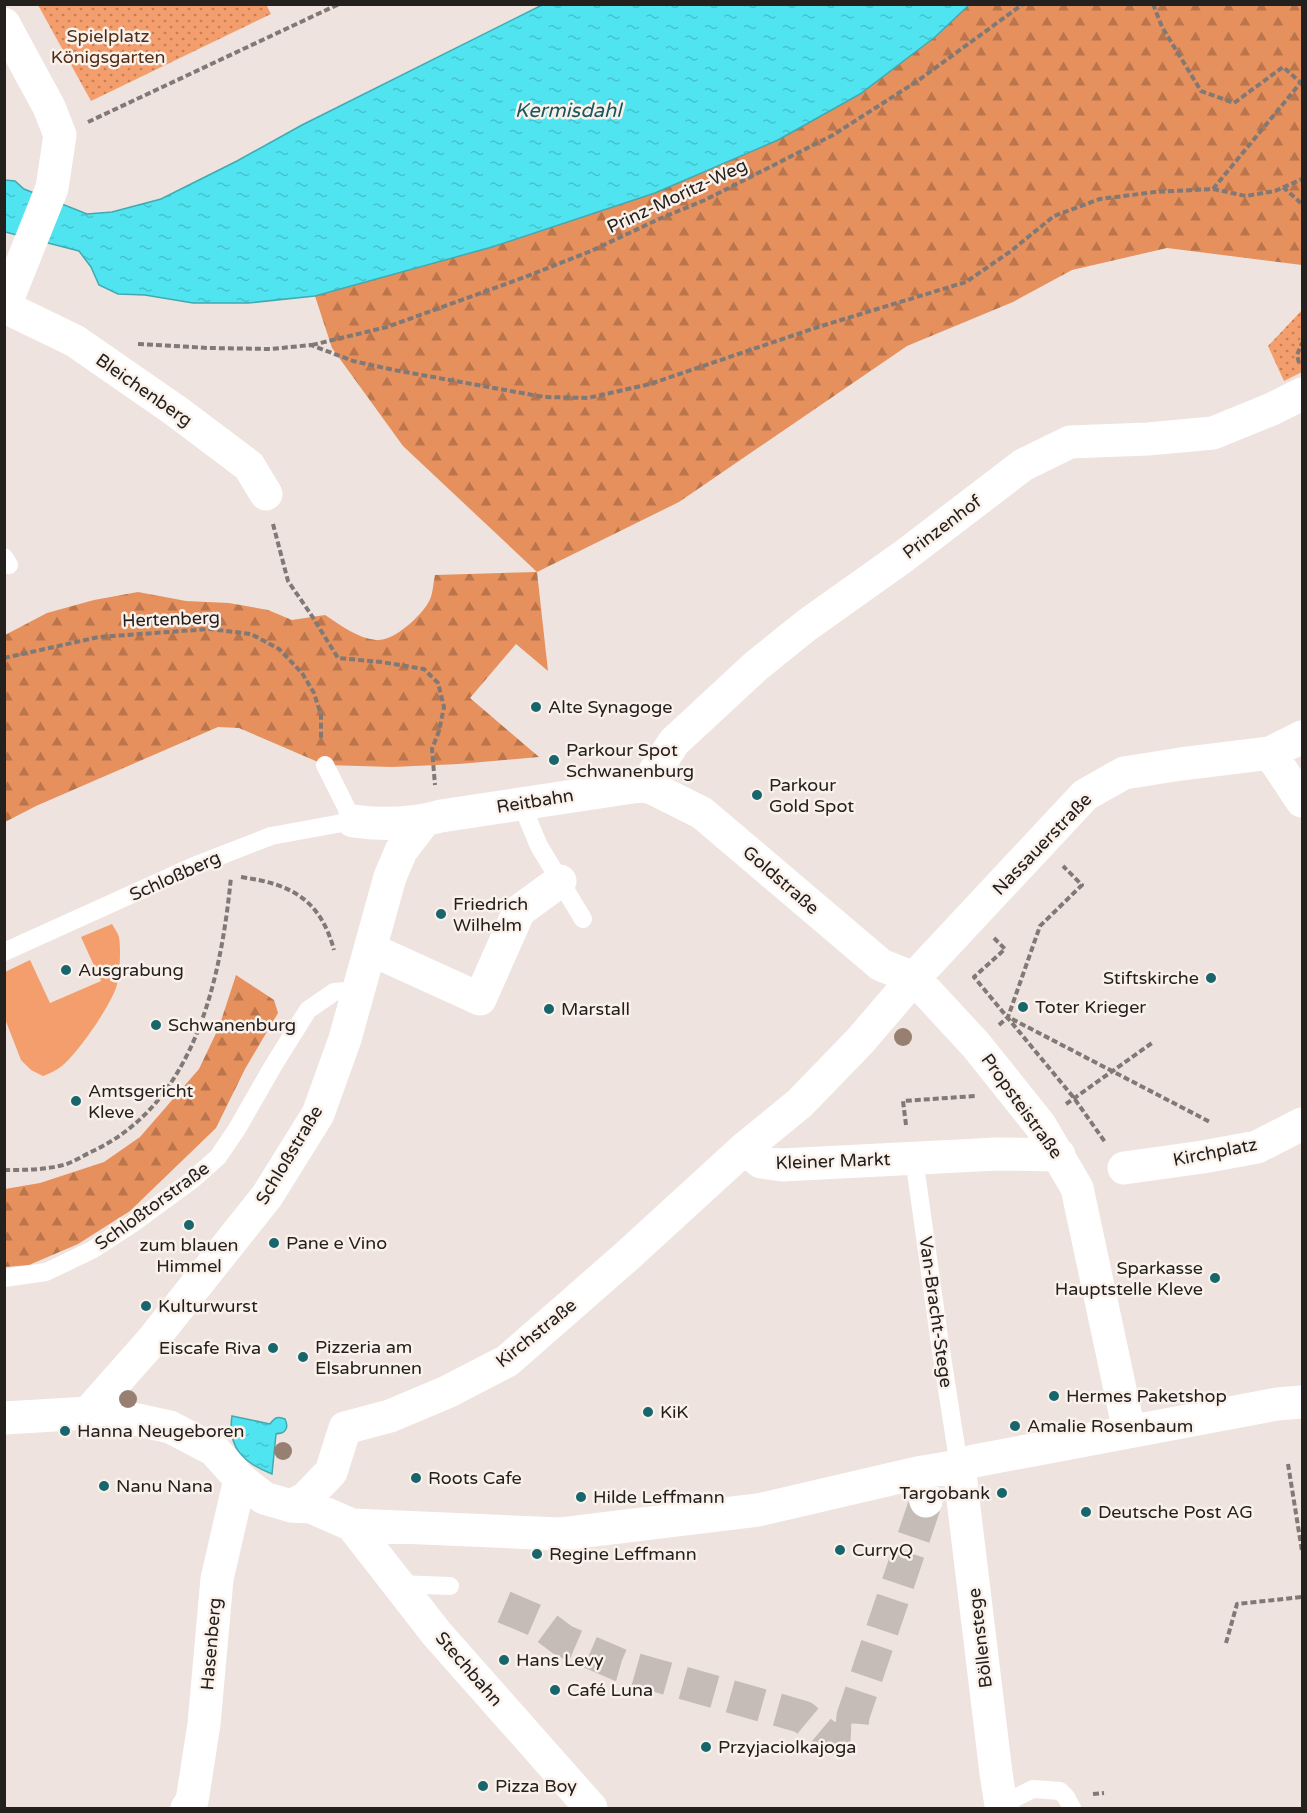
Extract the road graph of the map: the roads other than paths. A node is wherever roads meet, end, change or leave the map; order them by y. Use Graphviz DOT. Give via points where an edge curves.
graph roads {
  1 [pos="4,24"];
  2 [pos="5,308"];
  3 [pos="1302,394"];
  4 [pos="267,494"];
  5 [pos="1302,737"];
  6 [pos="1270,753"];
  7 [pos="325,765"];
  8 [pos="646,785"];
  9 [pos="1302,801"];
  10 [pos="521,803"];
  11 [pos="433,818"];
  12 [pos="353,821"];
  13 [pos="560,881"];
  14 [pos="583,919"];
  15 [pos="370,949"];
  16 [pos="4,952"];
  17 [pos="914,978"];
  18 [pos="346,991"];
  19 [pos="1302,1124"];
  20 [pos="745,1149"];
  21 [pos="1059,1155"];
  22 [pos="914,1158"];
  23 [pos="1124,1168"];
  24 [pos="4,1278"];
  25 [pos="1302,1401"];
  26 [pos="88,1413"];
  27 [pos="4,1418"];
  28 [pos="1129,1431"];
  29 [pos="959,1466"];
  30 [pos="238,1491"];
  31 [pos="291,1506"];
  32 [pos="352,1526"];
  33 [pos="398,1584"];
  34 [pos="450,1586"];
  35 [pos="1002,1807"];
  36 [pos="187,1809"];
  37 [pos="591,1809"];
  38 [pos="1072,1809"];
  1 -- 2 [label="street" via="60,135 52,188"];
  2 -- 4 [label="street, Bleichenberg" via="75,342 176,411 249,466"];
  3 -- 8 [label="street, Prinzenhof" via="1213,433 1070,442 1023,465 756,666 674,742"];
  5 -- 6 [label="street, Nassauerstraße"];
  6 -- 9 [label="street"];
  6 -- 17 [label="street, Nassauerstraße" via="1124,773 1085,795"];
  7 -- 12 [label="lane"];
  8 -- 10 [label="street, Reitbahn"];
  8 -- 17 [label="street, Goldstraße" via="702,813 881,965"];
  10 -- 11 [label="street, Reitbahn"];
  10 -- 13 [label="lane" via="539,846"];
  11 -- 12 [label="street" via="374,824"];
  11 -- 15 [label="street, Schloßstraße" via="400,851"];
  12 -- 16 [label="lane, Schloßberg" via="272,836 194,866"];
  13 -- 14 [label="lane"];
  13 -- 15 [label="street" via="519,911 480,999"];
  15 -- 18 [label="street, Schloßstraße"];
  17 -- 20 [label="street, Kleiner Markt" via="800,1103"];
  17 -- 21 [label="street, Propsteistraße" via="976,1045"];
  18 -- 24 [label="lane, Schloßtorstraße" via="308,1010 218,1157 192,1180 92,1250 46,1272"];
  18 -- 26 [label="street, Schloßstraße" via="345,1039 318,1114 267,1196 150,1343"];
  19 -- 23 [label="street, Kirchplatz" via="1257,1147"];
  20 -- 22 [label="street, Kleiner Markt" via="761,1162 782,1166"];
  20 -- 31 [label="street, Kirchstraße" via="507,1360 390,1416 345,1428 331,1472 306,1498"];
  21 -- 22 [label="street, Kleiner Markt"];
  21 -- 28 [label="street, Propsteistraße" via="1077,1188"];
  22 -- 29 [label="lane, Van-Bracht-Stege"];
  25 -- 28 [label="street"];
  26 -- 27 [label="street"];
  26 -- 30 [label="street" via="170,1427 214,1450"];
  28 -- 29 [label="street"];
  29 -- 32 [label="street" via="921,1487 561,1534"];
  29 -- 35 [label="street, Böllenstege"];
  30 -- 31 [label="street"];
  30 -- 36 [label="street, Hasenberg" via="217,1579 204,1724 192,1801"];
  31 -- 32 [label="street" via="311,1507"];
  32 -- 33 [label="street, Stechbahn"];
  33 -- 34 [label="lane"];
  33 -- 37 [label="street, Stechbahn"];
  35 -- 38 [label="lane" via="1034,1789 1060,1791"];
}
